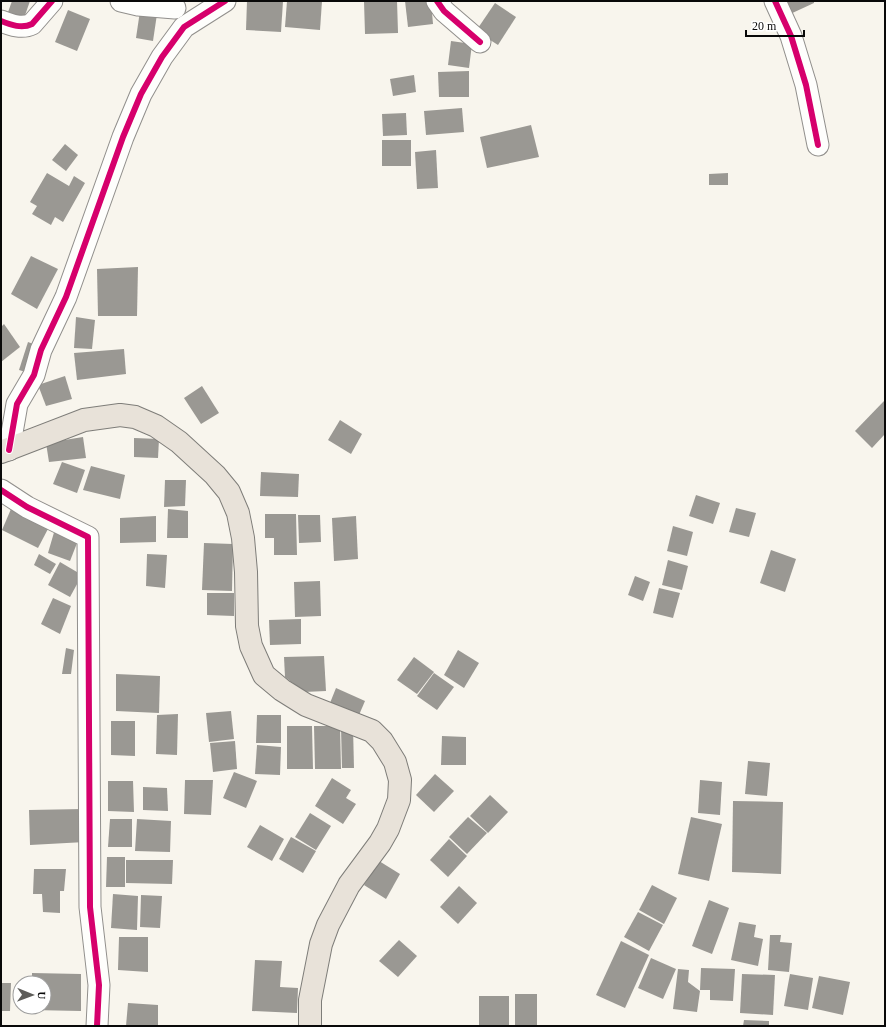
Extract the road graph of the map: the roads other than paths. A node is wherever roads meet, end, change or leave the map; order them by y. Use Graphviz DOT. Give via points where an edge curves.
graph roads {
  1 [pos="52,1"];
  2 [pos="121,1"];
  3 [pos="225,1"];
  4 [pos="437,1"];
  5 [pos="775,1"];
  6 [pos="174,4"];
  7 [pos="1,21"];
  8 [pos="184,27"];
  9 [pos="480,42"];
  10 [pos="818,145"];
  11 [pos="5,451"];
  12 [pos="1,490"];
  13 [pos="97,1026"];
  14 [pos="310,1026"];
  1 -- 7 [label="street" via="32,24 18,26"];
  2 -- 6 [label="street" via="138,5"];
  3 -- 8 [label="street"];
  4 -- 9 [label="street" via="444,11"];
  5 -- 10 [label="street" via="791,36 806,84"];
  6 -- 8 [label="street"];
  8 -- 11 [label="street" via="162,57 141,94 66,297 41,350 34,375 18,404"];
  11 -- 14 [label="main road" via="84,420 120,415 135,416 156,426 179,442 215,475 229,492 238,512 245,559 247,626 251,646 264,675 306,705 372,731 382,741 395,762 400,780 399,800 388,829 349,885 328,925 321,944 310,1000"];
  12 -- 13 [label="street" via="27,507 88,537 90,907 99,985"];
}
